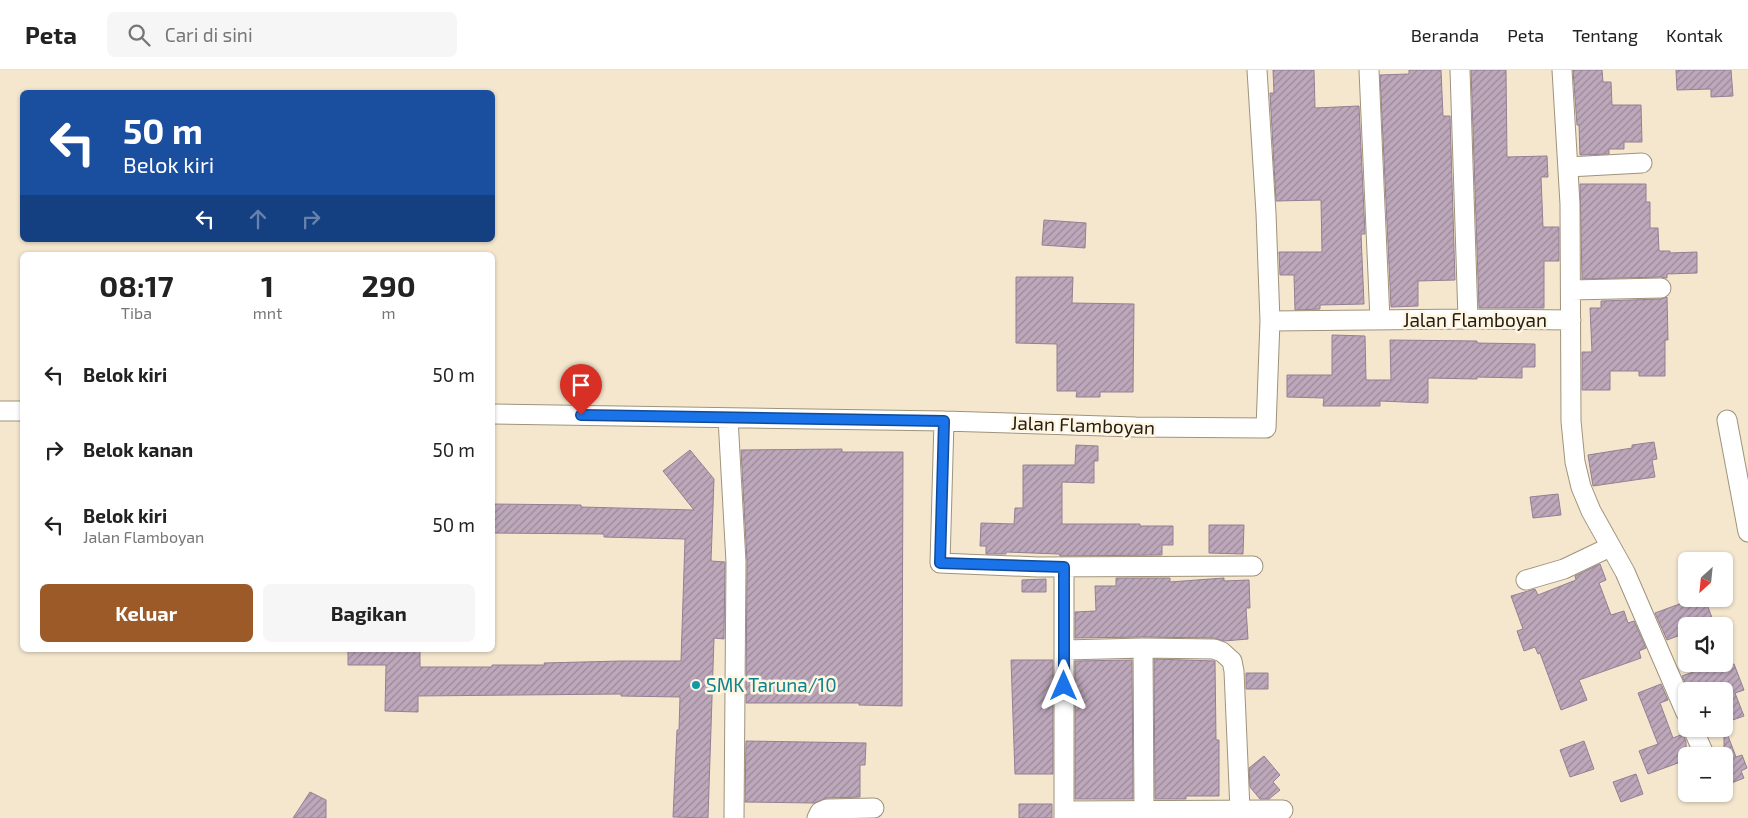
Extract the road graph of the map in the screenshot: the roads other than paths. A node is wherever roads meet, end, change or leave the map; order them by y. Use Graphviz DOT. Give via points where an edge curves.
graph roads {
  1 [pos="1258,70"];
  2 [pos="1369,70"];
  3 [pos="1460,70"];
  4 [pos="1562,70"];
  5 [pos="1642,162"];
  6 [pos="1568,167"];
  7 [pos="1661,288"];
  8 [pos="1571,290"];
  9 [pos="1468,319"];
  10 [pos="1380,320"];
  11 [pos="1571,320"];
  12 [pos="1270,321"];
  13 [pos="0,411"];
  14 [pos="20,411"];
  15 [pos="495,414"];
  16 [pos="728,418"];
  17 [pos="1726,420"];
  18 [pos="944,421"];
  19 [pos="0,425"];
  20 [pos="1748,532"];
  21 [pos="1610,547"];
  22 [pos="1253,566"];
  23 [pos="1064,567"];
  24 [pos="1526,580"];
  25 [pos="1143,648"];
  26 [pos="1065,650"];
  27 [pos="1678,695"];
  28 [pos="874,808"];
  29 [pos="1144,810"];
  30 [pos="1240,810"];
  31 [pos="1283,810"];
  32 [pos="1064,814"];
  33 [pos="734,818"];
  34 [pos="817,818"];
  1 -- 12 [label="street"];
  2 -- 10 [label="street"];
  3 -- 9 [label="street"];
  4 -- 6 [label="street"];
  5 -- 6 [label="street"];
  6 -- 8 [label="street"];
  7 -- 8 [label="street"];
  8 -- 11 [label="street"];
  9 -- 10 [label="street, Jalan Flamboyan"];
  9 -- 11 [label="street, Jalan Flamboyan"];
  10 -- 12 [label="street, Jalan Flamboyan"];
  11 -- 21 [label="street" via="1580,341 1571,421 1575,462 1581,487"];
  12 -- 18 [label="street, Jalan Flamboyan" via="1266,428"];
  13 -- 14 [label="street"];
  13 -- 19 [label="street"];
  15 -- 16 [label="street, Jalan Flamboyan"];
  16 -- 18 [label="street, Jalan Flamboyan"];
  16 -- 33 [label="street" via="736,562"];
  17 -- 20 [label="street"];
  18 -- 23 [label="street" via="940,563"];
  21 -- 24 [label="street" via="1564,569"];
  21 -- 27 [label="street" via="1625,572"];
  22 -- 23 [label="street"];
  23 -- 26 [label="street"];
  25 -- 26 [label="street"];
  25 -- 29 [label="street"];
  25 -- 30 [label="street" via="1214,649 1232,661"];
  26 -- 32 [label="street"];
  28 -- 34 [label="street" via="827,809"];
  29 -- 30 [label="street"];
  29 -- 32 [label="street"];
  30 -- 31 [label="street"];
}
